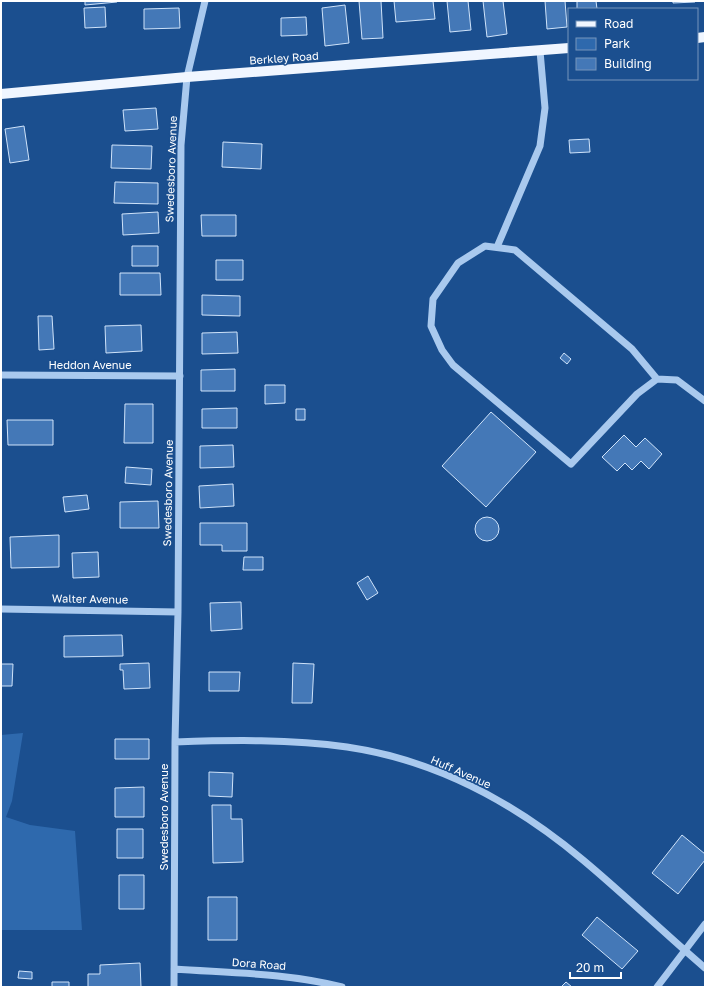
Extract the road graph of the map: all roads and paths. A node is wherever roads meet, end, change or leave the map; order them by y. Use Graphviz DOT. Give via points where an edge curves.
graph roads {
  1 [pos="205,1"];
  2 [pos="568,48"];
  3 [pos="540,51"];
  4 [pos="187,77"];
  5 [pos="1,94"];
  6 [pos="497,247"];
  7 [pos="1,375"];
  8 [pos="180,376"];
  9 [pos="657,379"];
  10 [pos="705,401"];
  11 [pos="1,609"];
  12 [pos="178,612"];
  13 [pos="175,742"];
  14 [pos="705,924"];
  15 [pos="685,951"];
  16 [pos="705,968"];
  17 [pos="174,969"];
  18 [pos="174,987"];
  19 [pos="342,987"];
  20 [pos="657,987"];
  1 -- 4 [label="street, Swedesboro Avenue"];
  2 -- 3 [label="main road, Berkley Road"];
  3 -- 4 [label="main road, Berkley Road"];
  3 -- 6 [label="street" via="545,108 540,146"];
  4 -- 5 [label="main road, Berkley Road"];
  4 -- 8 [label="street, Swedesboro Avenue" via="181,146"];
  6 -- 9 [label="street" via="515,250 632,349"];
  6 -- 9 [label="street" via="485,246 458,263 433,299 431,326 442,350 453,365 571,464 636,394"];
  7 -- 8 [label="street, Heddon Avenue"];
  8 -- 12 [label="street, Swedesboro Avenue"];
  9 -- 10 [label="street" via="677,380"];
  11 -- 12 [label="street, Walter Avenue"];
  12 -- 13 [label="street, Swedesboro Avenue"];
  13 -- 15 [label="street, Huff Avenue" via="283,741 348,747 393,757 454,778 516,811 584,860"];
  13 -- 17 [label="street, Swedesboro Avenue"];
  14 -- 15 [label="street"];
  15 -- 16 [label="street, Huff Avenue"];
  15 -- 20 [label="street"];
  17 -- 18 [label="street, Swedesboro Avenue"];
  17 -- 19 [label="street, Dora Road" via="316,980"];
}
